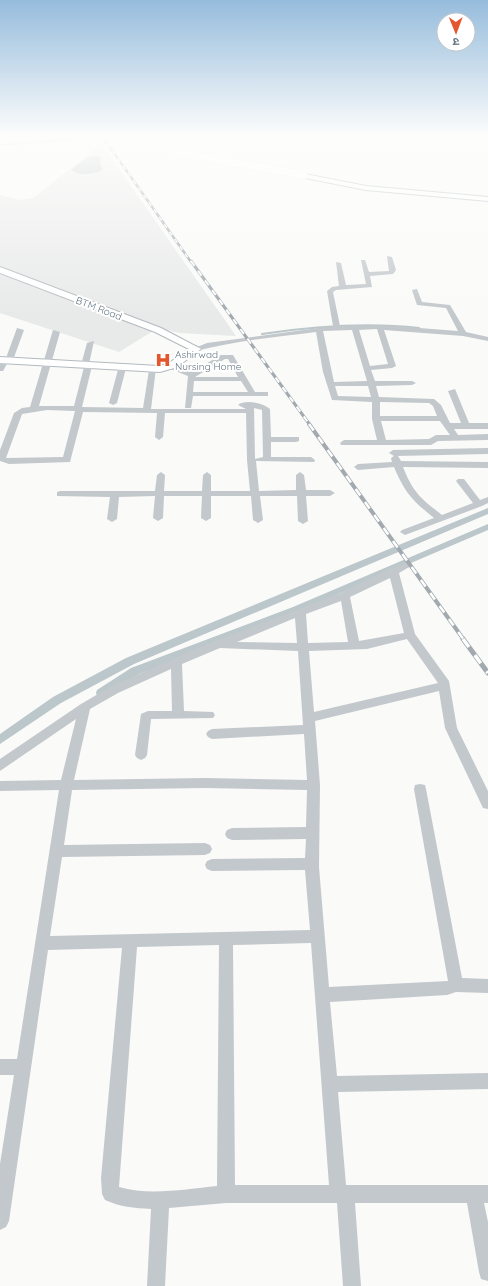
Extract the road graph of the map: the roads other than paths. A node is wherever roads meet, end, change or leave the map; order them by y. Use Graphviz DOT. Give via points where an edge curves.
graph roads {
  1 [pos="457,196"];
  2 [pos="488,199"];
  3 [pos="389,257"];
  4 [pos="363,261"];
  5 [pos="338,263"];
  6 [pos="0,270"];
  7 [pos="367,274"];
  8 [pos="343,287"];
  9 [pos="415,290"];
  10 [pos="337,326"];
  11 [pos="380,327"];
  12 [pos="355,328"];
  13 [pos="319,329"];
  14 [pos="20,330"];
  15 [pos="56,332"];
  16 [pos="463,334"];
  17 [pos="488,339"];
  18 [pos="91,343"];
  19 [pos="196,349"];
  20 [pos="3,362"];
  21 [pos="46,363"];
  22 [pos="86,365"];
  23 [pos="171,366"];
  24 [pos="122,368"];
  25 [pos="368,368"];
  26 [pos="153,370"];
  27 [pos="191,377"];
  28 [pos="245,379"];
  29 [pos="372,383"];
  30 [pos="412,383"];
  31 [pos="330,384"];
  32 [pos="189,394"];
  33 [pos="253,394"];
  34 [pos="265,394"];
  35 [pos="376,400"];
  36 [pos="431,401"];
  37 [pos="113,403"];
  38 [pos="188,406"];
  39 [pos="147,408"];
  40 [pos="250,408"];
  41 [pos="34,409"];
  42 [pos="79,409"];
  43 [pos="161,411"];
  44 [pos="442,418"];
  45 [pos="376,419"];
  46 [pos="449,426"];
  47 [pos="466,426"];
  48 [pos="488,426"];
  49 [pos="159,437"];
  50 [pos="456,438"];
  51 [pos="488,438"];
  52 [pos="296,439"];
  53 [pos="268,440"];
  54 [pos="386,442"];
  55 [pos="344,443"];
  56 [pos="488,452"];
  57 [pos="393,453"];
  58 [pos="251,460"];
  59 [pos="267,460"];
  60 [pos="311,460"];
  61 [pos="398,464"];
  62 [pos="488,465"];
  63 [pos="358,467"];
  64 [pos="161,475"];
  65 [pos="207,475"];
  66 [pos="300,475"];
  67 [pos="461,481"];
  68 [pos="207,493"];
  69 [pos="256,493"];
  70 [pos="301,493"];
  71 [pos="330,493"];
  72 [pos="60,494"];
  73 [pos="115,494"];
  74 [pos="160,494"];
  75 [pos="483,502"];
  76 [pos="158,518"];
  77 [pos="206,518"];
  78 [pos="440,518"];
  79 [pos="112,519"];
  80 [pos="258,520"];
  81 [pos="304,521"];
  82 [pos="405,532"];
  83 [pos="406,566"];
  84 [pos="393,572"];
  85 [pos="345,595"];
  86 [pos="300,612"];
  87 [pos="410,635"];
  88 [pos="217,644"];
  89 [pos="354,646"];
  90 [pos="303,647"];
  91 [pos="176,662"];
  92 [pos="444,686"];
  93 [pos="85,707"];
  94 [pos="178,715"];
  95 [pos="209,715"];
  96 [pos="309,723"];
  97 [pos="212,734"];
  98 [pos="141,755"];
  99 [pos="0,766"];
  100 [pos="314,784"];
  101 [pos="66,785"];
  102 [pos="1,788"];
  103 [pos="420,789"];
  104 [pos="488,804"];
  105 [pos="232,834"];
  106 [pos="312,834"];
  107 [pos="205,849"];
  108 [pos="56,851"];
  109 [pos="312,864"];
  110 [pos="212,866"];
  111 [pos="317,936"];
  112 [pos="226,938"];
  113 [pos="130,941"];
  114 [pos="42,943"];
  115 [pos="456,985"];
  116 [pos="488,986"];
  117 [pos="322,995"];
  118 [pos="0,1067"];
  119 [pos="23,1067"];
  120 [pos="488,1081"];
  121 [pos="329,1084"];
  122 [pos="226,1194"];
  123 [pos="341,1194"];
  124 [pos="481,1194"];
  125 [pos="160,1200"];
  126 [pos="0,1221"];
  127 [pos="488,1272"];
  128 [pos="156,1286"];
  129 [pos="352,1286"];
  1 -- 2 [label="main road"];
  3 -- 7 [label="street" via="393,271"];
  4 -- 7 [label="street"];
  5 -- 8 [label="street"];
  6 -- 19 [label="main road, BTM Road" via="158,330"];
  7 -- 8 [label="street" via="369,287"];
  8 -- 10 [label="street" via="330,291"];
  9 -- 16 [label="street" via="419,304 448,306"];
  10 -- 12 [label="street"];
  10 -- 13 [label="street"];
  11 -- 12 [label="street"];
  11 -- 16 [label="street"];
  11 -- 25 [label="street" via="392,366"];
  12 -- 25 [label="street"];
  13 -- 19 [label="street" via="250,338"];
  13 -- 31 [label="street"];
  14 -- 20 [label="street"];
  15 -- 21 [label="street"];
  16 -- 17 [label="street"];
  18 -- 22 [label="street"];
  19 -- 23 [label="main road"];
  20 -- 21 [label="main road"];
  21 -- 22 [label="main road"];
  21 -- 41 [label="street"];
  22 -- 24 [label="main road"];
  22 -- 42 [label="street"];
  23 -- 26 [label="main road"];
  23 -- 27 [label="street"];
  24 -- 26 [label="main road"];
  24 -- 37 [label="street"];
  25 -- 29 [label="street"];
  26 -- 39 [label="street"];
  27 -- 28 [label="street"];
  27 -- 28 [label="street" via="228,356"];
  27 -- 32 [label="street"];
  28 -- 33 [label="street"];
  29 -- 30 [label="street"];
  29 -- 31 [label="street"];
  29 -- 35 [label="street"];
  31 -- 35 [label="street" via="337,399"];
  32 -- 33 [label="street"];
  32 -- 38 [label="street"];
  33 -- 34 [label="street"];
  35 -- 36 [label="street"];
  35 -- 45 [label="street"];
  36 -- 44 [label="street" via="437,405"];
  36 -- 47 [label="street" via="449,397"];
  38 -- 39 [label="street"];
  38 -- 40 [label="street"];
  39 -- 42 [label="street"];
  39 -- 43 [label="street"];
  40 -- 43 [label="street"];
  40 -- 53 [label="street" via="262,406 266,409"];
  40 -- 58 [label="street"];
  41 -- 42 [label="street"];
  41 -- 42 [label="street" via="18,414 2,456 3,460 66,460"];
  43 -- 49 [label="street"];
  44 -- 45 [label="street"];
  44 -- 46 [label="street"];
  45 -- 54 [label="street"];
  46 -- 47 [label="street"];
  46 -- 50 [label="street"];
  47 -- 48 [label="street"];
  50 -- 51 [label="street"];
  50 -- 54 [label="street" via="436,438 431,442"];
  52 -- 53 [label="street"];
  53 -- 59 [label="street"];
  54 -- 55 [label="street"];
  54 -- 57 [label="street"];
  56 -- 57 [label="street"];
  57 -- 61 [label="street"];
  58 -- 59 [label="street"];
  58 -- 69 [label="street"];
  59 -- 60 [label="street"];
  61 -- 62 [label="street"];
  61 -- 63 [label="street"];
  61 -- 78 [label="street" via="406,485 416,499"];
  64 -- 74 [label="street"];
  65 -- 68 [label="street"];
  66 -- 70 [label="street"];
  67 -- 75 [label="street"];
  68 -- 69 [label="street"];
  68 -- 74 [label="street"];
  68 -- 77 [label="street"];
  69 -- 70 [label="street"];
  69 -- 80 [label="street"];
  70 -- 71 [label="street"];
  70 -- 81 [label="street"];
  72 -- 73 [label="street"];
  73 -- 74 [label="street"];
  73 -- 79 [label="street"];
  74 -- 76 [label="street"];
  75 -- 78 [label="street"];
  78 -- 82 [label="street"];
  83 -- 84 [label="street"];
  84 -- 85 [label="street"];
  84 -- 87 [label="street"];
  85 -- 86 [label="street"];
  85 -- 89 [label="street"];
  86 -- 88 [label="street"];
  86 -- 90 [label="street"];
  87 -- 89 [label="street" via="367,646"];
  87 -- 92 [label="street"];
  88 -- 90 [label="street"];
  88 -- 91 [label="street"];
  89 -- 90 [label="street"];
  90 -- 96 [label="street"];
  91 -- 93 [label="street" via="114,690"];
  91 -- 94 [label="street"];
  92 -- 96 [label="street"];
  92 -- 104 [label="street" via="451,728"];
  93 -- 99 [label="street"];
  93 -- 101 [label="street"];
  94 -- 95 [label="street"];
  94 -- 98 [label="street" via="154,714 145,717"];
  96 -- 97 [label="street"];
  96 -- 100 [label="street"];
  100 -- 101 [label="street"];
  100 -- 106 [label="street"];
  101 -- 102 [label="street"];
  101 -- 108 [label="street"];
  103 -- 115 [label="street"];
  105 -- 106 [label="street"];
  106 -- 109 [label="street"];
  107 -- 108 [label="street"];
  108 -- 114 [label="street"];
  109 -- 110 [label="street"];
  109 -- 111 [label="street"];
  111 -- 112 [label="street"];
  111 -- 117 [label="street"];
  112 -- 113 [label="street"];
  112 -- 122 [label="street"];
  113 -- 114 [label="street"];
  113 -- 125 [label="street" via="110,1178 111,1194 129,1199"];
  114 -- 119 [label="street"];
  115 -- 116 [label="street"];
  115 -- 117 [label="street" via="447,988"];
  117 -- 121 [label="street"];
  118 -- 119 [label="street"];
  119 -- 126 [label="street"];
  120 -- 121 [label="street"];
  121 -- 123 [label="street"];
  122 -- 123 [label="street"];
  122 -- 125 [label="street"];
  123 -- 124 [label="street"];
  123 -- 129 [label="street"];
  124 -- 127 [label="street"];
  125 -- 128 [label="street"];
}
